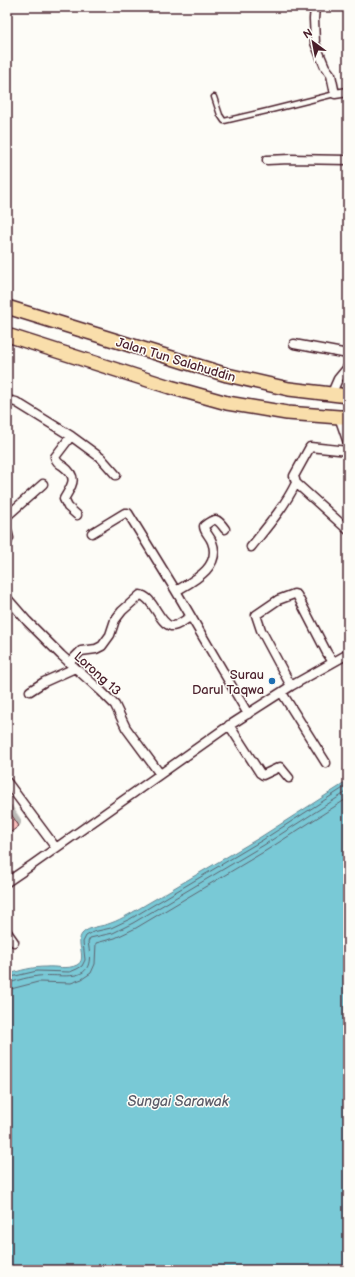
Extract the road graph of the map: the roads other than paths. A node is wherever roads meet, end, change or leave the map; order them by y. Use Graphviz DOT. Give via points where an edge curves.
graph roads {
  1 [pos="315,7"];
  2 [pos="348,92"];
  3 [pos="335,94"];
  4 [pos="214,97"];
  5 [pos="267,160"];
  6 [pos="348,160"];
  7 [pos="7,307"];
  8 [pos="7,336"];
  9 [pos="294,344"];
  10 [pos="348,354"];
  11 [pos="348,367"];
  12 [pos="332,395"];
  13 [pos="348,396"];
  14 [pos="7,405"];
  15 [pos="344,417"];
  16 [pos="71,436"];
  17 [pos="348,443"];
  18 [pos="348,451"];
  19 [pos="116,475"];
  20 [pos="296,483"];
  21 [pos="43,484"];
  22 [pos="77,515"];
  23 [pos="7,516"];
  24 [pos="225,529"];
  25 [pos="7,530"];
  26 [pos="348,530"];
  27 [pos="92,533"];
  28 [pos="7,542"];
  29 [pos="251,547"];
  30 [pos="176,591"];
  31 [pos="7,598"];
  32 [pos="191,617"];
  33 [pos="348,654"];
  34 [pos="333,662"];
  35 [pos="72,666"];
  36 [pos="291,686"];
  37 [pos="30,691"];
  38 [pos="282,693"];
  39 [pos="248,714"];
  40 [pos="229,725"];
  41 [pos="326,763"];
  42 [pos="160,774"];
  43 [pos="289,778"];
  44 [pos="7,782"];
  45 [pos="56,848"];
  46 [pos="7,882"];
  47 [pos="7,932"];
  48 [pos="14,942"];
  1 -- 3 [label="street" via="315,43 331,75"];
  2 -- 3 [label="street"];
  3 -- 4 [label="lane" via="224,121"];
  5 -- 6 [label="street"];
  7 -- 12 [label="highway, Jalan Tun Salahuddin" via="227,375 289,389"];
  8 -- 15 [label="highway, Jalan Tun Salahuddin" via="227,403 287,413"];
  9 -- 10 [label="street"];
  11 -- 12 [label="street" via="338,379"];
  12 -- 13 [label="highway, Jalan Tun Salahuddin"];
  14 -- 16 [label="street" via="12,401 16,402"];
  15 -- 17 [label="street"];
  16 -- 19 [label="street" via="100,458"];
  16 -- 22 [label="street" via="55,457 73,478 64,499"];
  18 -- 20 [label="street" via="310,447 294,476"];
  20 -- 26 [label="street"];
  20 -- 29 [label="street"];
  21 -- 23 [label="street"];
  24 -- 30 [label="street" via="219,521 214,520 204,526 212,541 214,558 202,575"];
  25 -- 28 [label="street"];
  27 -- 30 [label="street" via="128,513"];
  30 -- 32 [label="street"];
  31 -- 35 [label="street, Lorong 13"];
  32 -- 35 [label="street" via="176,625 166,624 147,599 140,595 115,620 110,635 102,646 81,651"];
  32 -- 39 [label="street"];
  33 -- 34 [label="street"];
  34 -- 36 [label="street"];
  34 -- 36 [label="street" via="297,595 278,600 256,615 261,630"];
  35 -- 37 [label="street"];
  35 -- 42 [label="street, Lorong 13" via="116,705 126,728"];
  36 -- 38 [label="street"];
  38 -- 39 [label="street"];
  38 -- 41 [label="street"];
  39 -- 40 [label="street"];
  40 -- 42 [label="street"];
  40 -- 43 [label="street" via="260,773 263,775 280,767"];
  42 -- 45 [label="street"];
  44 -- 45 [label="street"];
  45 -- 46 [label="street"];
  47 -- 48 [label="street"];
}
